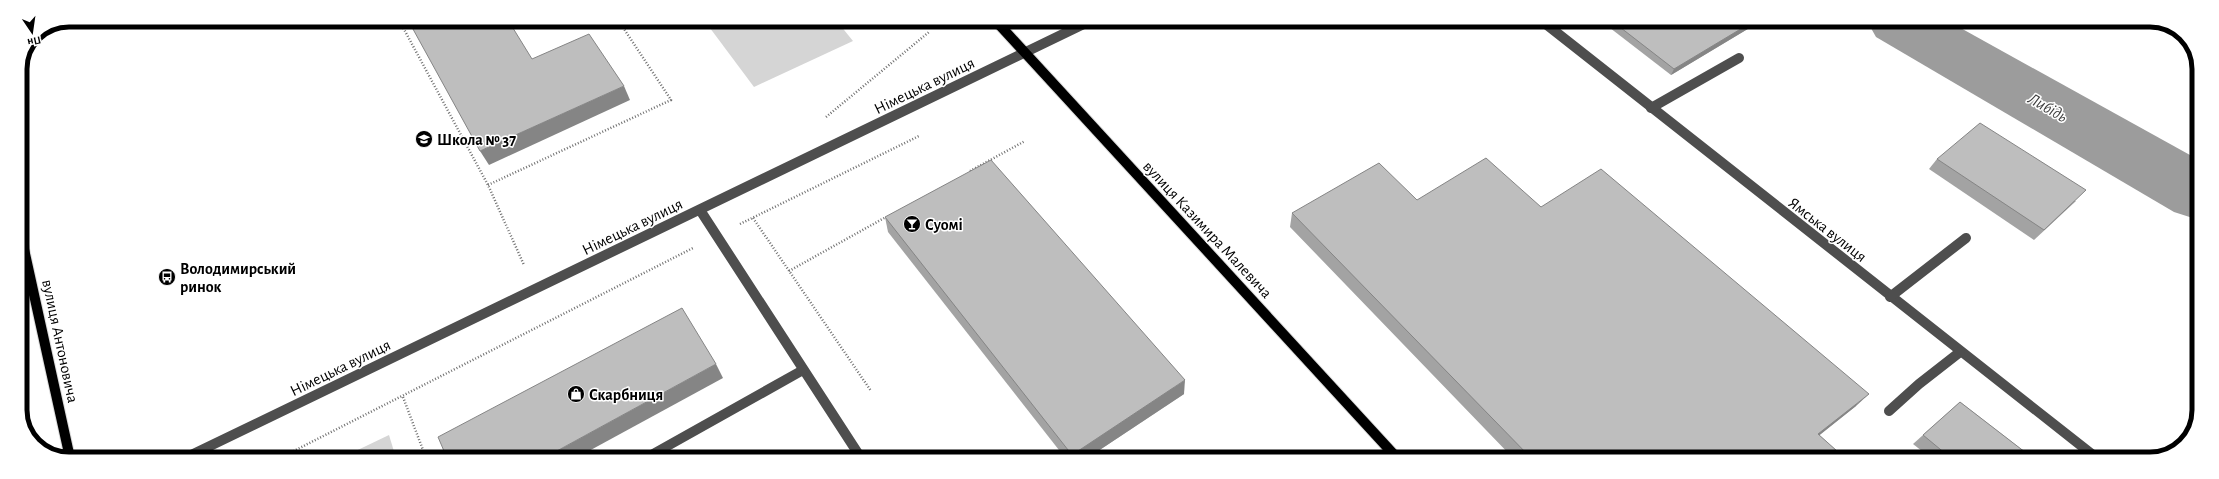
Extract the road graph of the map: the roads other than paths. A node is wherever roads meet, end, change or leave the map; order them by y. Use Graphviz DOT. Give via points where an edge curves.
graph roads {
  1 [pos="1001,27"];
  2 [pos="1078,27"];
  3 [pos="1550,27"];
  4 [pos="1025,53"];
  5 [pos="1739,58"];
  6 [pos="1652,108"];
  7 [pos="700,210"];
  8 [pos="1966,238"];
  9 [pos="27,263"];
  10 [pos="1890,297"];
  11 [pos="1960,352"];
  12 [pos="803,370"];
  13 [pos="1889,411"];
  14 [pos="69,452"];
  15 [pos="197,452"];
  16 [pos="657,452"];
  17 [pos="856,452"];
  18 [pos="1392,452"];
  19 [pos="2089,452"];
  1 -- 4 [label="main road, вулиця Казимира Малевича"];
  2 -- 4 [label="street, Німецька вулиця"];
  3 -- 6 [label="street, Ямська вулиця"];
  4 -- 7 [label="street, Німецька вулиця"];
  4 -- 18 [label="main road, вулиця Казимира Малевича"];
  5 -- 6 [label="street"];
  6 -- 10 [label="street, Ямська вулиця"];
  7 -- 12 [label="street"];
  7 -- 15 [label="street, Німецька вулиця"];
  8 -- 10 [label="street"];
  9 -- 14 [label="main road, вулиця Антоновича"];
  10 -- 11 [label="street, Ямська вулиця"];
  11 -- 13 [label="street"];
  11 -- 19 [label="street, Ямська вулиця"];
  12 -- 16 [label="street"];
  12 -- 17 [label="street"];
}
